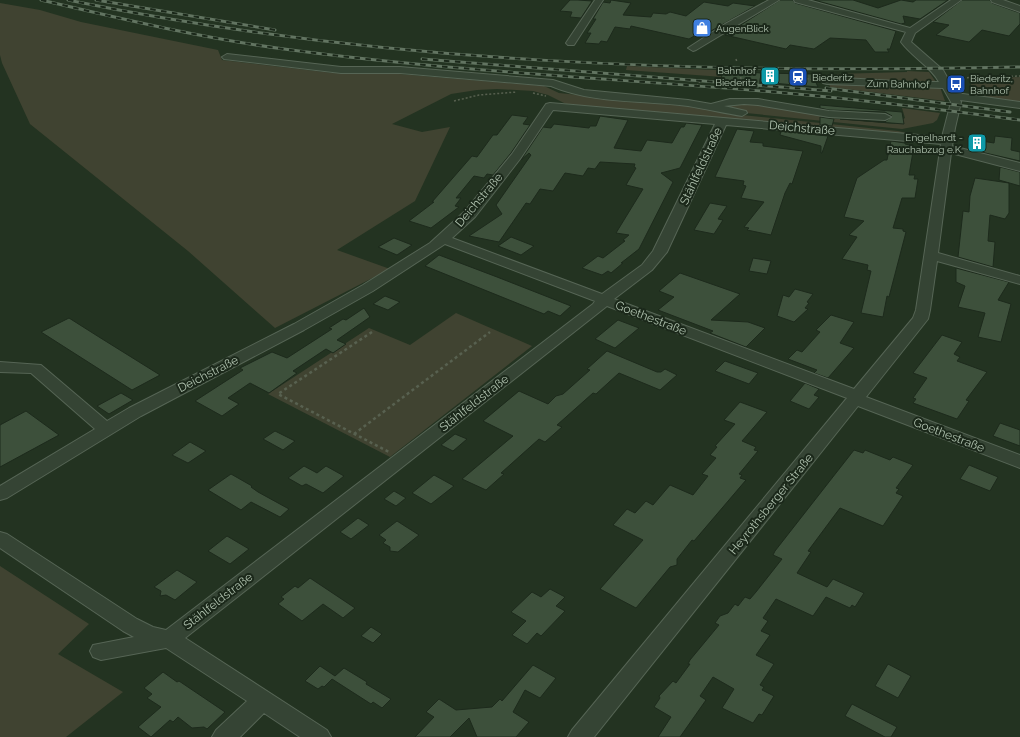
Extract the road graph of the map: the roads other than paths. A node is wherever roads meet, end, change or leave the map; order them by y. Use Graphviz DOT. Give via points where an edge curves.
graph roads {
  1 [pos="599,0"];
  2 [pos="775,0"];
  3 [pos="798,0"];
  4 [pos="957,0"];
  5 [pos="995,0"];
  6 [pos="1020,9"];
  7 [pos="911,31"];
  8 [pos="571,43"];
  9 [pos="693,48"];
  10 [pos="227,57"];
  11 [pos="826,80"];
  12 [pos="944,81"];
  13 [pos="953,96"];
  14 [pos="1020,105"];
  15 [pos="711,107"];
  16 [pos="885,118"];
  17 [pos="722,121"];
  18 [pos="925,138"];
  19 [pos="947,139"];
  20 [pos="1020,167"];
  21 [pos="443,239"];
  22 [pos="931,256"];
  23 [pos="1020,280"];
  24 [pos="604,300"];
  25 [pos="0,367"];
  26 [pos="857,398"];
  27 [pos="106,429"];
  28 [pos="1020,462"];
  29 [pos="0,494"];
  30 [pos="0,539"];
  31 [pos="169,639"];
  32 [pos="101,651"];
  33 [pos="262,700"];
  34 [pos="224,737"];
  35 [pos="319,737"];
  36 [pos="580,737"];
  1 -- 8 [label="street"];
  2 -- 9 [label="street"];
  3 -- 7 [label="street"];
  4 -- 7 [label="street"];
  5 -- 6 [label="street"];
  7 -- 12 [label="street" via="906,43 934,66"];
  10 -- 15 [label="street" via="341,70 400,70 553,83 584,93"];
  11 -- 12 [label="street, Zum Bahnhof" via="912,85"];
  12 -- 13 [label="street"];
  13 -- 14 [label="street"];
  13 -- 19 [label="street, Heyrothsberger Straße" via="956,102"];
  15 -- 16 [label="street" via="743,101 829,114"];
  15 -- 18 [label="street" via="749,114 899,130 916,133"];
  17 -- 18 [label="street, Deichstraße"];
  17 -- 21 [label="street, Deichstraße" via="548,107 516,156 479,203 459,226"];
  17 -- 24 [label="street, Stählfeldstraße" via="657,258"];
  18 -- 19 [label="street, Deichstraße"];
  19 -- 20 [label="street, Deichstraße"];
  19 -- 22 [label="street, Heyrothsberger Straße"];
  21 -- 24 [label="street, Goethestraße"];
  21 -- 27 [label="street, Deichstraße" via="368,288 306,323"];
  22 -- 23 [label="street"];
  22 -- 26 [label="street, Heyrothsberger Straße" via="920,319"];
  24 -- 26 [label="street, Goethestraße"];
  24 -- 31 [label="street, Stählfeldstraße"];
  25 -- 27 [label="street" via="35,368"];
  26 -- 28 [label="street, Goethestraße"];
  26 -- 36 [label="street, Heyrothsberger Straße"];
  27 -- 29 [label="street, Deichstraße"];
  30 -- 31 [label="street" via="130,625 148,634"];
  31 -- 32 [label="street"];
  31 -- 33 [label="street"];
  33 -- 34 [label="street"];
  33 -- 35 [label="street"];
}
